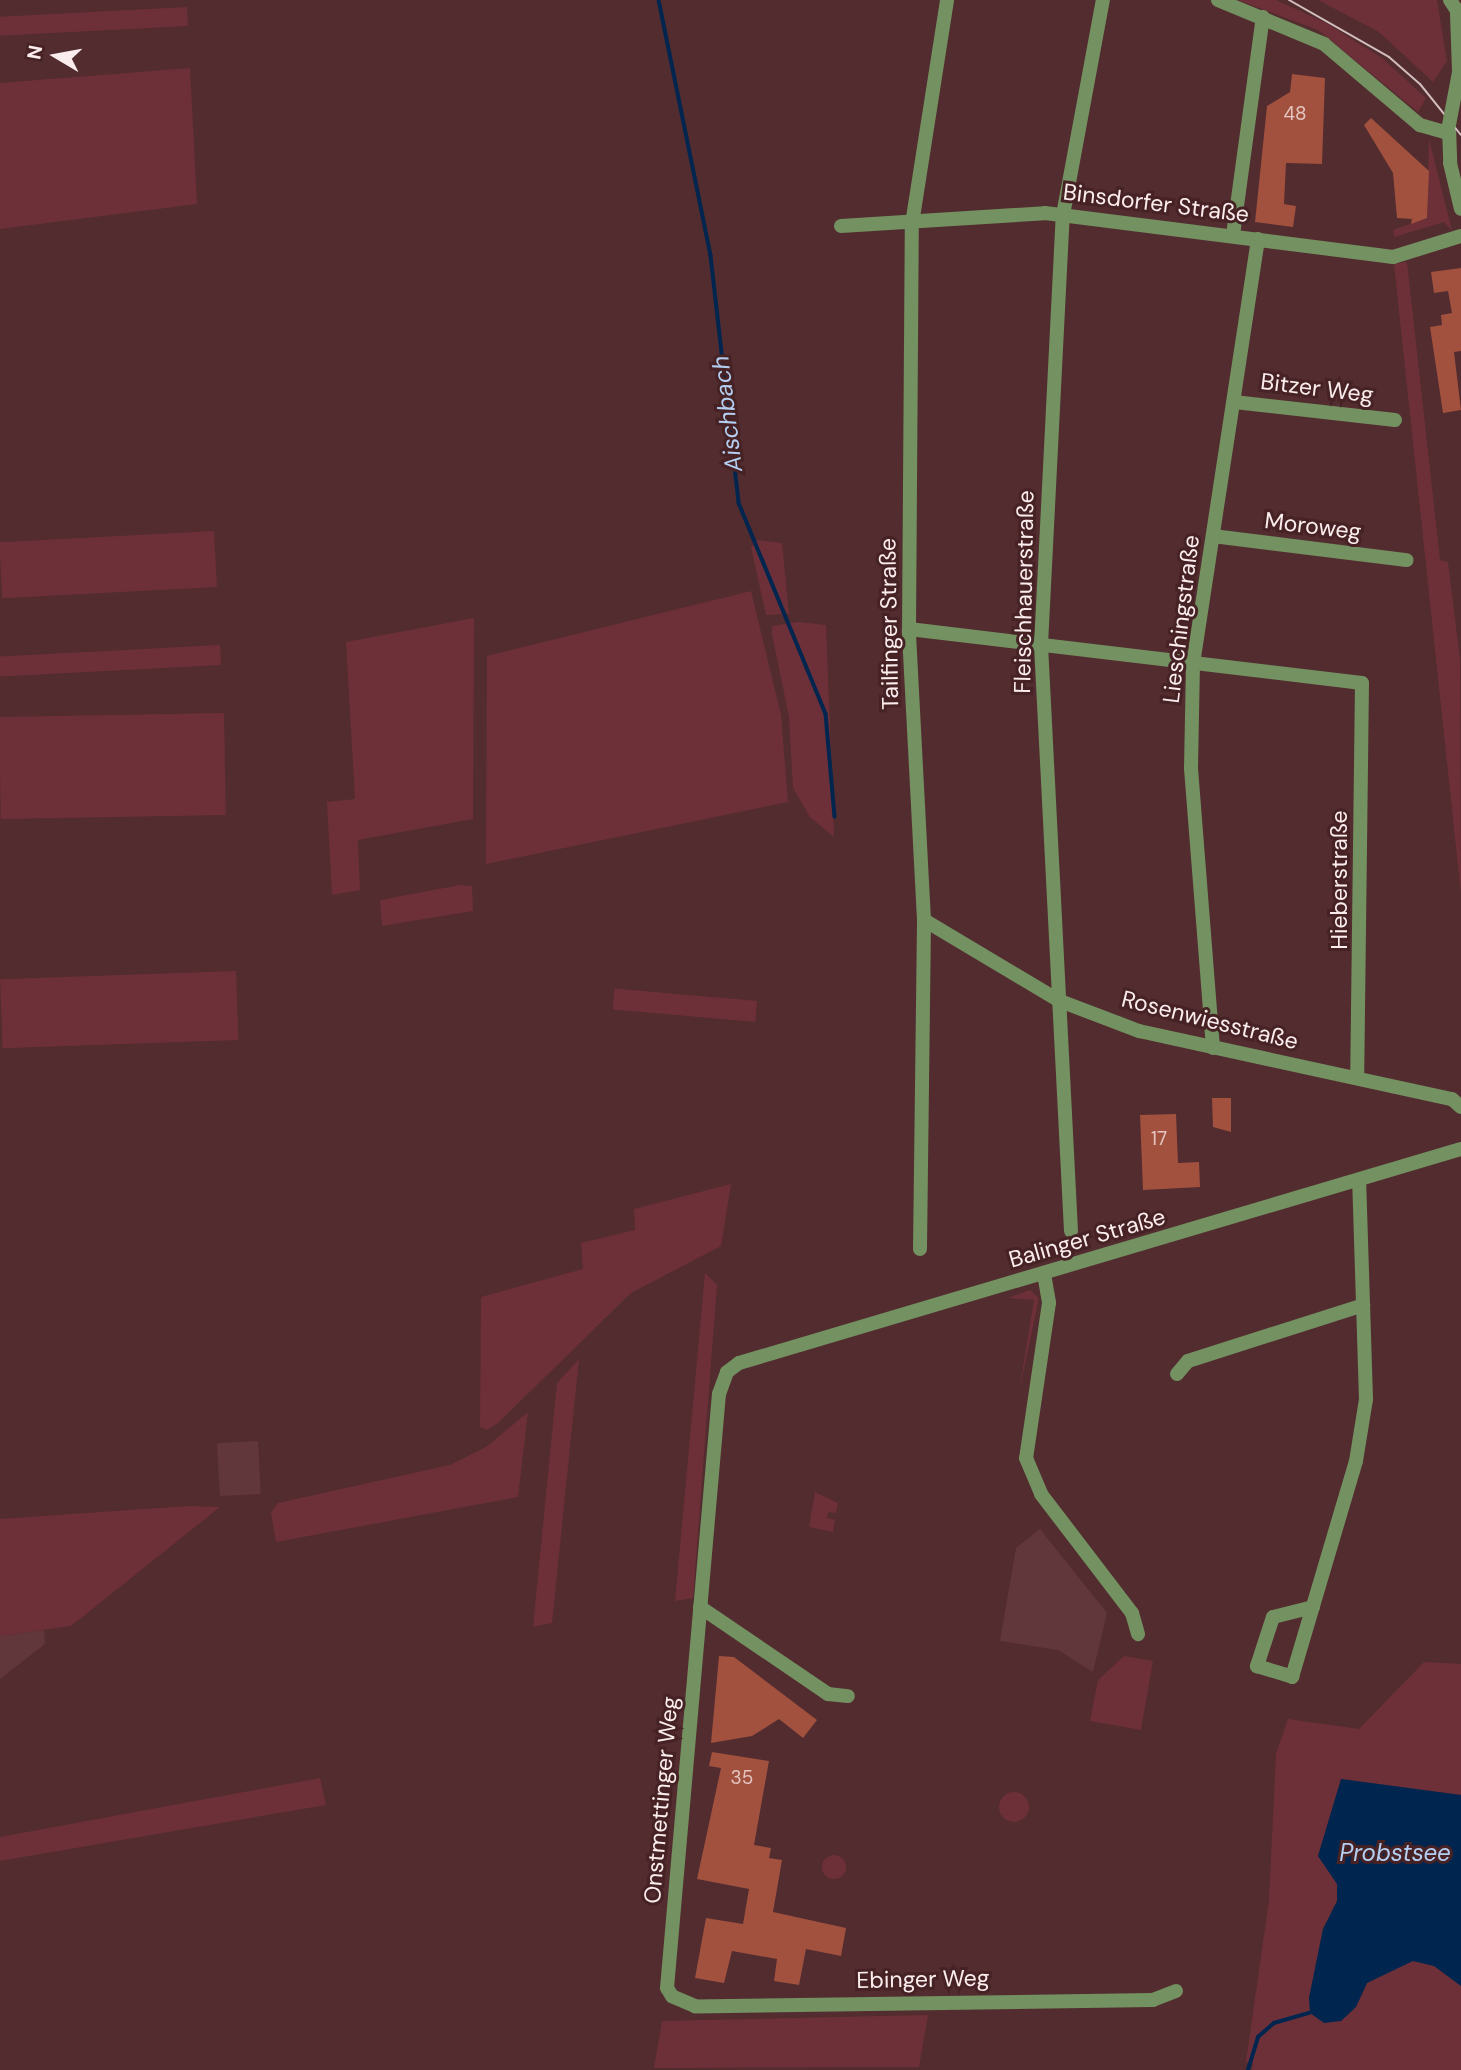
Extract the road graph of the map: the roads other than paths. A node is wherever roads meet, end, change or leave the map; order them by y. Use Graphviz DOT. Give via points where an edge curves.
graph roads {
  1 [pos="947,0"];
  2 [pos="1103,0"];
  3 [pos="1218,0"];
  4 [pos="1450,0"];
  5 [pos="1459,15"];
  6 [pos="1263,17"];
  7 [pos="1460,69"];
  8 [pos="1448,129"];
  9 [pos="1461,209"];
  10 [pos="1063,215"];
  11 [pos="912,223"];
  12 [pos="841,226"];
  13 [pos="1233,235"];
  14 [pos="1461,236"];
  15 [pos="1258,239"];
  16 [pos="1234,402"];
  17 [pos="1395,420"];
  18 [pos="1213,536"];
  19 [pos="1407,560"];
  20 [pos="909,629"];
  21 [pos="1041,645"];
  22 [pos="1193,664"];
  23 [pos="924,920"];
  24 [pos="1060,1002"];
  25 [pos="1213,1048"];
  26 [pos="1357,1077"];
  27 [pos="1461,1107"];
  28 [pos="1461,1149"];
  29 [pos="1359,1182"];
  30 [pos="1071,1231"];
  31 [pos="920,1249"];
  32 [pos="1044,1274"];
  33 [pos="1363,1305"];
  34 [pos="727,1372"];
  35 [pos="1177,1374"];
  36 [pos="700,1607"];
  37 [pos="1313,1607"];
  38 [pos="1138,1634"];
  39 [pos="848,1696"];
  40 [pos="1176,1991"];
  41 [pos="671,1996"];
  1 -- 11 [label="street, Tailfinger Straße"];
  2 -- 10 [label="street, Fleischhauerstraße"];
  3 -- 6 [label="street"];
  4 -- 5 [label="street"];
  5 -- 7 [label="street"];
  6 -- 8 [label="street" via="1324,44 1420,125"];
  6 -- 13 [label="street"];
  7 -- 8 [label="street, bridge"];
  8 -- 9 [label="street"];
  10 -- 11 [label="street, Binsdorfer Straße"];
  10 -- 13 [label="street, Binsdorfer Straße"];
  10 -- 21 [label="street, Fleischhauerstraße"];
  11 -- 12 [label="street, Binsdorfer Straße"];
  11 -- 20 [label="street, Tailfinger Straße"];
  13 -- 15 [label="street, Binsdorfer Straße"];
  14 -- 15 [label="street, Binsdorfer Straße" via="1392,257"];
  15 -- 16 [label="street, Lieschingstraße"];
  16 -- 17 [label="street, Bitzer Weg"];
  16 -- 18 [label="street, Lieschingstraße"];
  18 -- 19 [label="street, Moroweg"];
  18 -- 22 [label="street, Lieschingstraße"];
  20 -- 21 [label="street"];
  20 -- 23 [label="street, Tailfinger Straße"];
  21 -- 22 [label="street"];
  21 -- 24 [label="street, Fleischhauerstraße"];
  22 -- 25 [label="street, Lieschingstraße" via="1191,768"];
  22 -- 26 [label="street, Hieberstraße" via="1362,682"];
  23 -- 24 [label="street, Rosenwiesstraße"];
  23 -- 31 [label="street, Tailfinger Straße"];
  24 -- 25 [label="street, Rosenwiesstraße" via="1139,1031"];
  24 -- 30 [label="street, Fleischhauerstraße"];
  25 -- 26 [label="street, Rosenwiesstraße"];
  26 -- 27 [label="street, Rosenwiesstraße" via="1452,1099"];
  28 -- 29 [label="street, Balinger Straße"];
  29 -- 32 [label="street, Balinger Straße"];
  29 -- 33 [label="street"];
  32 -- 34 [label="street, Balinger Straße" via="739,1363"];
  32 -- 38 [label="street" via="1049,1303 1026,1458 1041,1494 1132,1613"];
  33 -- 35 [label="street" via="1188,1361"];
  33 -- 37 [label="street" via="1365,1410 1356,1461"];
  34 -- 36 [label="street, Onstmettinger Weg" via="719,1394"];
  36 -- 39 [label="street" via="828,1694"];
  36 -- 41 [label="street, Onstmettinger Weg" via="667,1988"];
  37 -- 37 [label="street" via="1292,1677 1257,1666 1273,1617"];
  40 -- 41 [label="street, Ebinger Weg" via="1131,2000 695,2006"];
}
